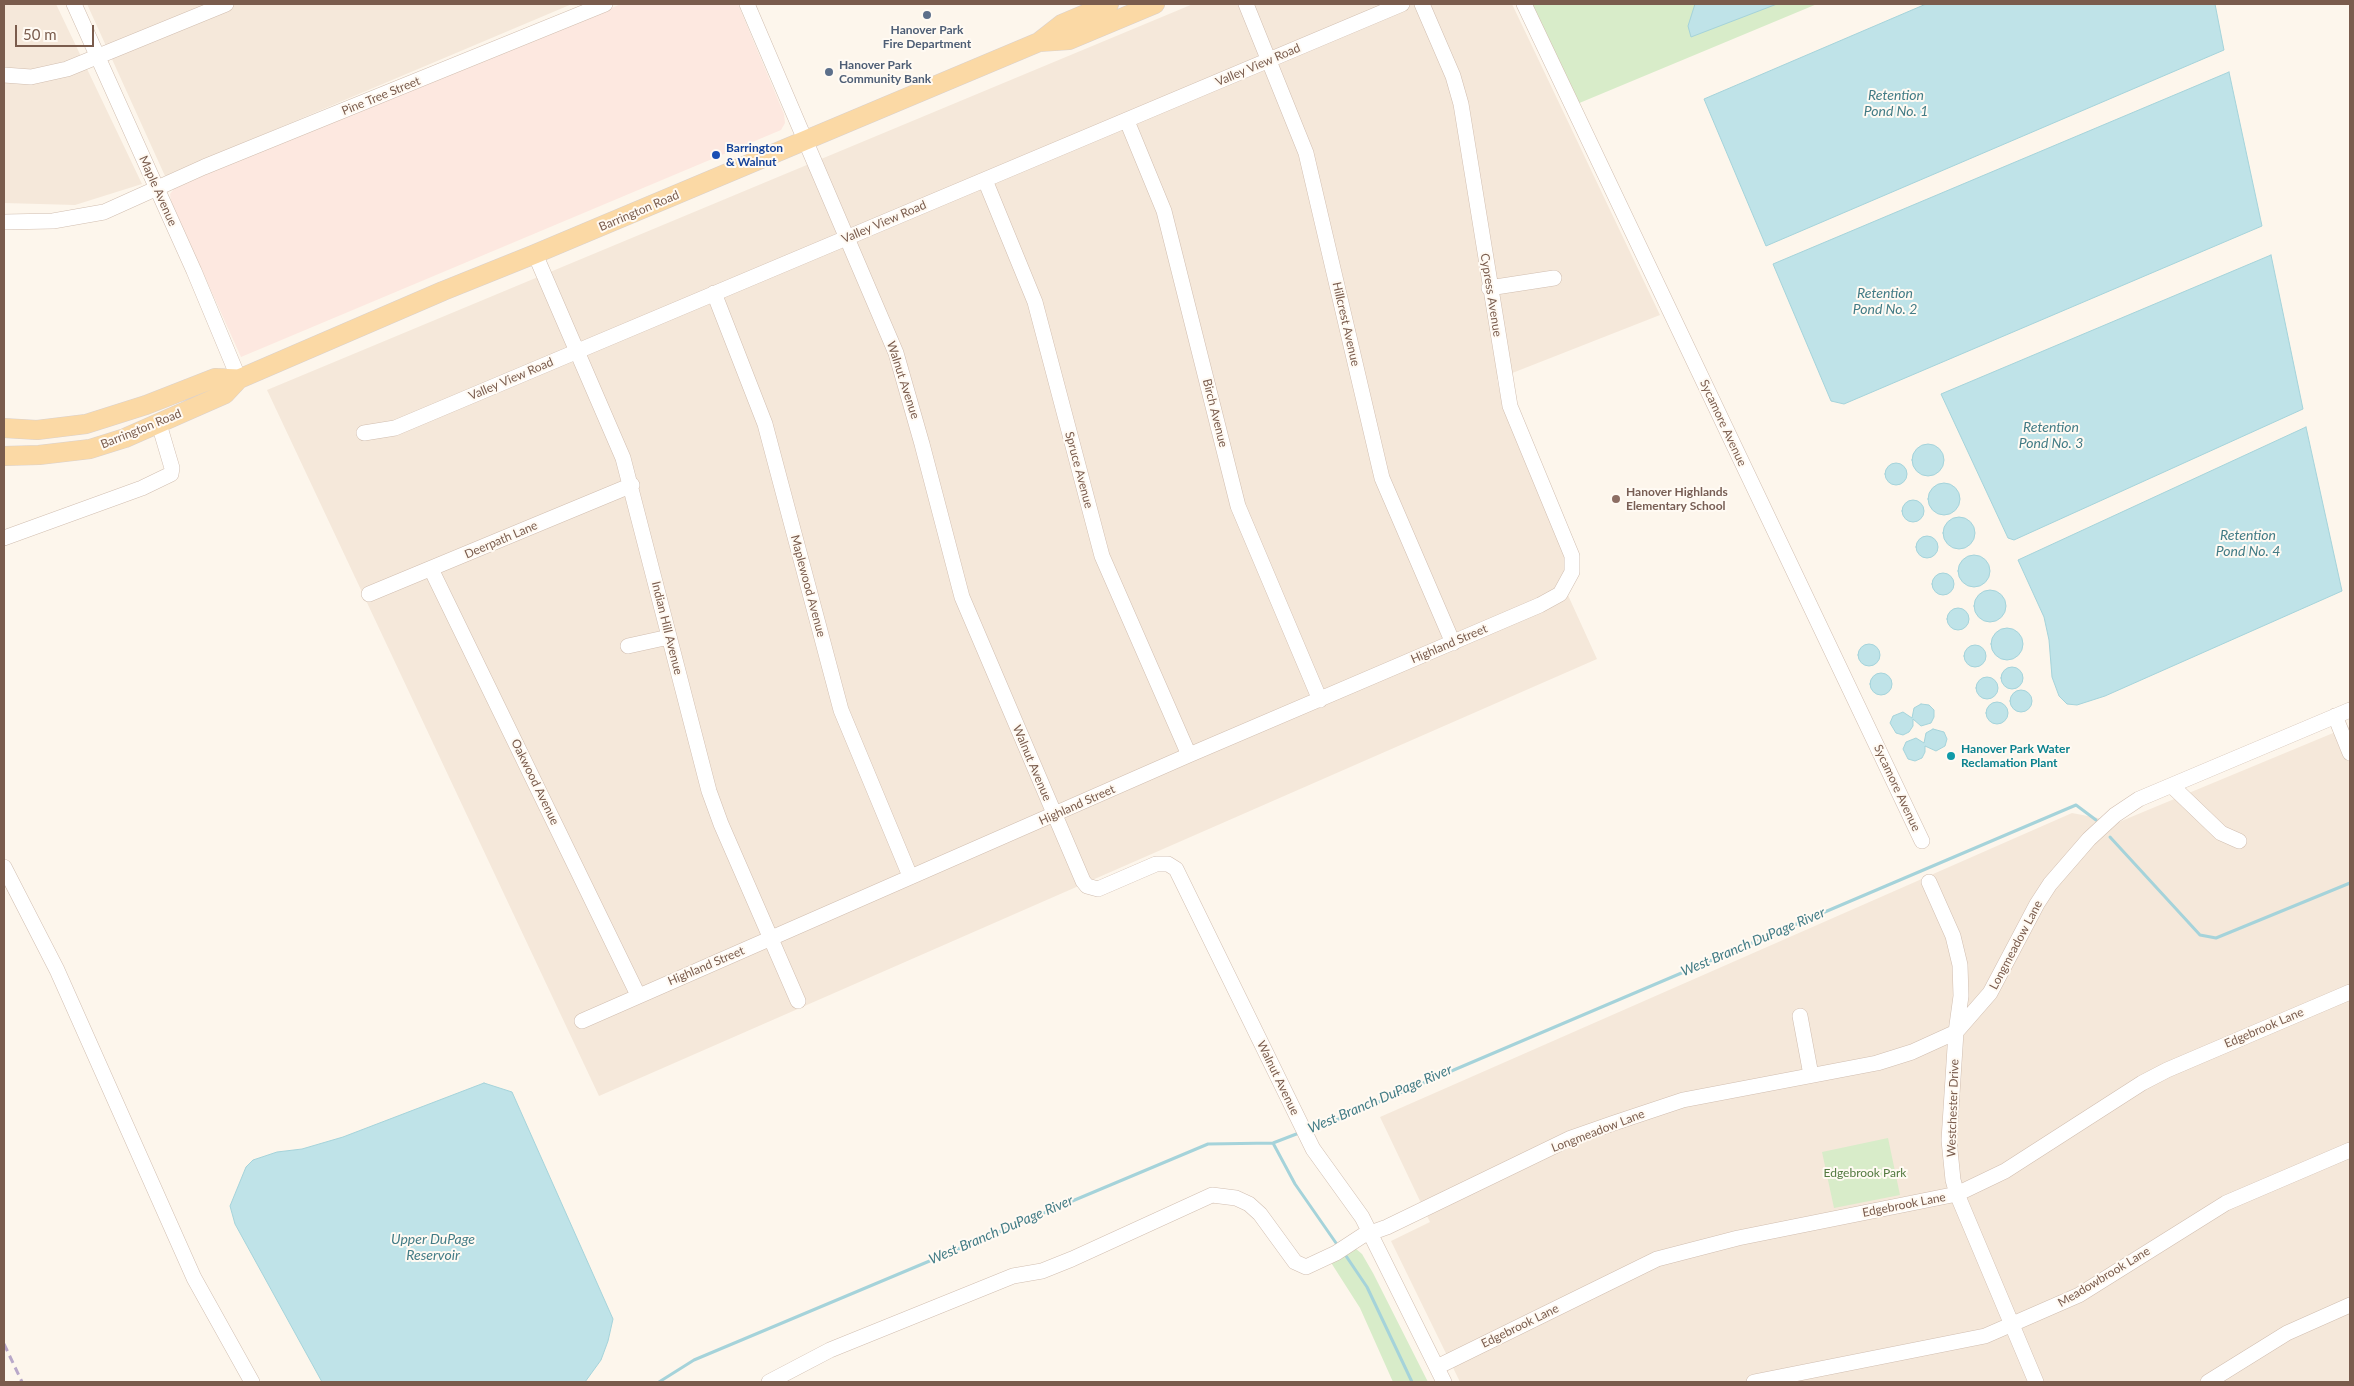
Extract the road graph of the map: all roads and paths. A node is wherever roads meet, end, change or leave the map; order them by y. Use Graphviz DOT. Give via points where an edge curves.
graph roads {
  1 [pos="74,4"];
  2 [pos="226,4"];
  3 [pos="606,4"];
  4 [pos="747,4"];
  5 [pos="1109,4"];
  6 [pos="1155,4"];
  7 [pos="1246,4"];
  8 [pos="1402,4"];
  9 [pos="1422,4"];
  10 [pos="1524,4"];
  11 [pos="1040,42"];
  12 [pos="98,56"];
  13 [pos="1269,61"];
  14 [pos="4,75"];
  15 [pos="1127,121"];
  16 [pos="805,141"];
  17 [pos="985,180"];
  18 [pos="157,187"];
  19 [pos="4,222"];
  20 [pos="847,237"];
  21 [pos="535,254"];
  22 [pos="1554,278"];
  23 [pos="1489,288"];
  24 [pos="714,293"];
  25 [pos="578,350"];
  26 [pos="239,379"];
  27 [pos="159,424"];
  28 [pos="4,428"];
  29 [pos="364,433"];
  30 [pos="4,456"];
  31 [pos="632,485"];
  32 [pos="4,538"];
  33 [pos="431,569"];
  34 [pos="1568,583"];
  35 [pos="369,594"];
  36 [pos="669,637"];
  37 [pos="1453,643"];
  38 [pos="628,646"];
  39 [pos="1320,700"];
  40 [pos="2350,710"];
  41 [pos="2335,716"];
  42 [pos="2350,753"];
  43 [pos="1189,755"];
  44 [pos="2172,786"];
  45 [pos="1054,816"];
  46 [pos="1922,841"];
  47 [pos="2238,841"];
  48 [pos="4,867"];
  49 [pos="910,876"];
  50 [pos="1929,882"];
  51 [pos="771,937"];
  52 [pos="2350,992"];
  53 [pos="638,995"];
  54 [pos="798,1001"];
  55 [pos="1800,1016"];
  56 [pos="582,1021"];
  57 [pos="1956,1032"];
  58 [pos="1810,1075"];
  59 [pos="2350,1150"];
  60 [pos="1957,1194"];
  61 [pos="1371,1234"];
  62 [pos="2350,1306"];
  63 [pos="2012,1325"];
  64 [pos="1437,1367"];
  65 [pos="252,1382"];
  66 [pos="769,1382"];
  67 [pos="1444,1382"];
  68 [pos="1754,1382"];
  69 [pos="2036,1382"];
  70 [pos="2208,1382"];
  1 -- 12 [label="street, Maple Avenue"];
  2 -- 12 [label="street"];
  3 -- 18 [label="street, Pine Tree Street"];
  4 -- 16 [label="street, Walnut Avenue"];
  5 -- 11 [label="main road, Barrington Road" via="1062,24"];
  6 -- 11 [label="main road, Barrington Road" via="1069,40"];
  7 -- 13 [label="street, Hillcrest Avenue"];
  8 -- 13 [label="street, Valley View Road"];
  9 -- 23 [label="street, Cypress Avenue" via="1457,88"];
  10 -- 46 [label="street, Sycamore Avenue"];
  11 -- 16 [label="main road, Barrington Road"];
  12 -- 14 [label="street" via="67,69 31,77"];
  12 -- 18 [label="street, Maple Avenue"];
  13 -- 15 [label="street, Valley View Road"];
  13 -- 37 [label="street, Hillcrest Avenue" via="1306,152 1382,478"];
  15 -- 17 [label="street, Valley View Road"];
  15 -- 39 [label="street, Birch Avenue" via="1167,220 1238,506"];
  16 -- 20 [label="street, Walnut Avenue"];
  16 -- 21 [label="main road, Barrington Road"];
  17 -- 20 [label="street, Valley View Road"];
  17 -- 43 [label="street, Spruce Avenue" via="1035,302 1102,556"];
  18 -- 19 [label="street, Pine Tree Street" via="104,212 53,222"];
  18 -- 26 [label="street, Maple Avenue"];
  20 -- 24 [label="street, Valley View Road"];
  20 -- 45 [label="street, Walnut Avenue" via="896,353 962,597"];
  21 -- 25 [label="street, Indian Hill Avenue"];
  21 -- 26 [label="main road, Barrington Road"];
  22 -- 23 [label="street"];
  23 -- 34 [label="street, Cypress Avenue" via="1510,406 1572,556"];
  24 -- 25 [label="street, Valley View Road"];
  24 -- 49 [label="street, Maplewood Avenue" via="765,424 841,710"];
  25 -- 29 [label="street, Valley View Road" via="395,428"];
  25 -- 31 [label="street, Indian Hill Avenue"];
  26 -- 27 [label="main road, Barrington Road" via="225,394"];
  26 -- 28 [label="main road, Barrington Road" via="215,378 129,412 86,424 37,430"];
  27 -- 30 [label="main road, Barrington Road" via="90,449"];
  27 -- 32 [label="street" via="171,474 142,488"];
  31 -- 33 [label="street, Deerpath Lane"];
  31 -- 36 [label="street, Indian Hill Avenue"];
  33 -- 35 [label="street, Deerpath Lane"];
  33 -- 53 [label="street, Oakwood Avenue"];
  34 -- 37 [label="street, Highland Street" via="1551,600"];
  36 -- 38 [label="street"];
  36 -- 51 [label="street, Indian Hill Avenue" via="715,807"];
  37 -- 39 [label="street, Highland Street"];
  39 -- 43 [label="street, Highland Street"];
  40 -- 41 [label="street, Longmeadow Lane"];
  41 -- 42 [label="street"];
  41 -- 44 [label="street, Longmeadow Lane"];
  43 -- 45 [label="street, Highland Street"];
  44 -- 47 [label="street" via="2221,832"];
  44 -- 57 [label="street, Longmeadow Lane" via="2139,799 2115,815 2063,866 2037,904 1990,993"];
  45 -- 49 [label="street, Highland Street"];
  45 -- 61 [label="street, Walnut Avenue" via="1087,886 1098,889 1161,863 1176,869 1313,1149"];
  48 -- 65 [label="street" via="57,970 194,1278"];
  49 -- 51 [label="street, Highland Street"];
  50 -- 57 [label="street, Westchester Drive" via="1953,936 1960,965 1961,996"];
  51 -- 53 [label="street, Highland Street"];
  51 -- 54 [label="street, Indian Hill Avenue"];
  52 -- 60 [label="street, Edgebrook Lane" via="2167,1070 2006,1171"];
  53 -- 56 [label="street, Highland Street"];
  55 -- 58 [label="street"];
  57 -- 58 [label="street, Longmeadow Lane" via="1892,1059"];
  57 -- 60 [label="street, Westchester Drive" via="1949,1140"];
  58 -- 61 [label="street, Longmeadow Lane" via="1683,1100 1571,1138"];
  59 -- 63 [label="street, Meadowbrook Lane" via="2212,1210 2079,1295"];
  60 -- 63 [label="street, Westchester Drive"];
  60 -- 64 [label="street, Edgebrook Lane" via="1738,1238 1657,1259"];
  61 -- 64 [label="street, Walnut Avenue"];
  61 -- 66 [label="street, Longmeadow Lane" via="1306,1267 1295,1262 1249,1204 1236,1198 1212,1195 1042,1271 1013,1276 830,1350"];
  62 -- 70 [label="street" via="2287,1333"];
  63 -- 68 [label="street, Meadowbrook Lane" via="1985,1336"];
  63 -- 69 [label="street, Westchester Drive"];
  64 -- 67 [label="street, Walnut Avenue"];
}
